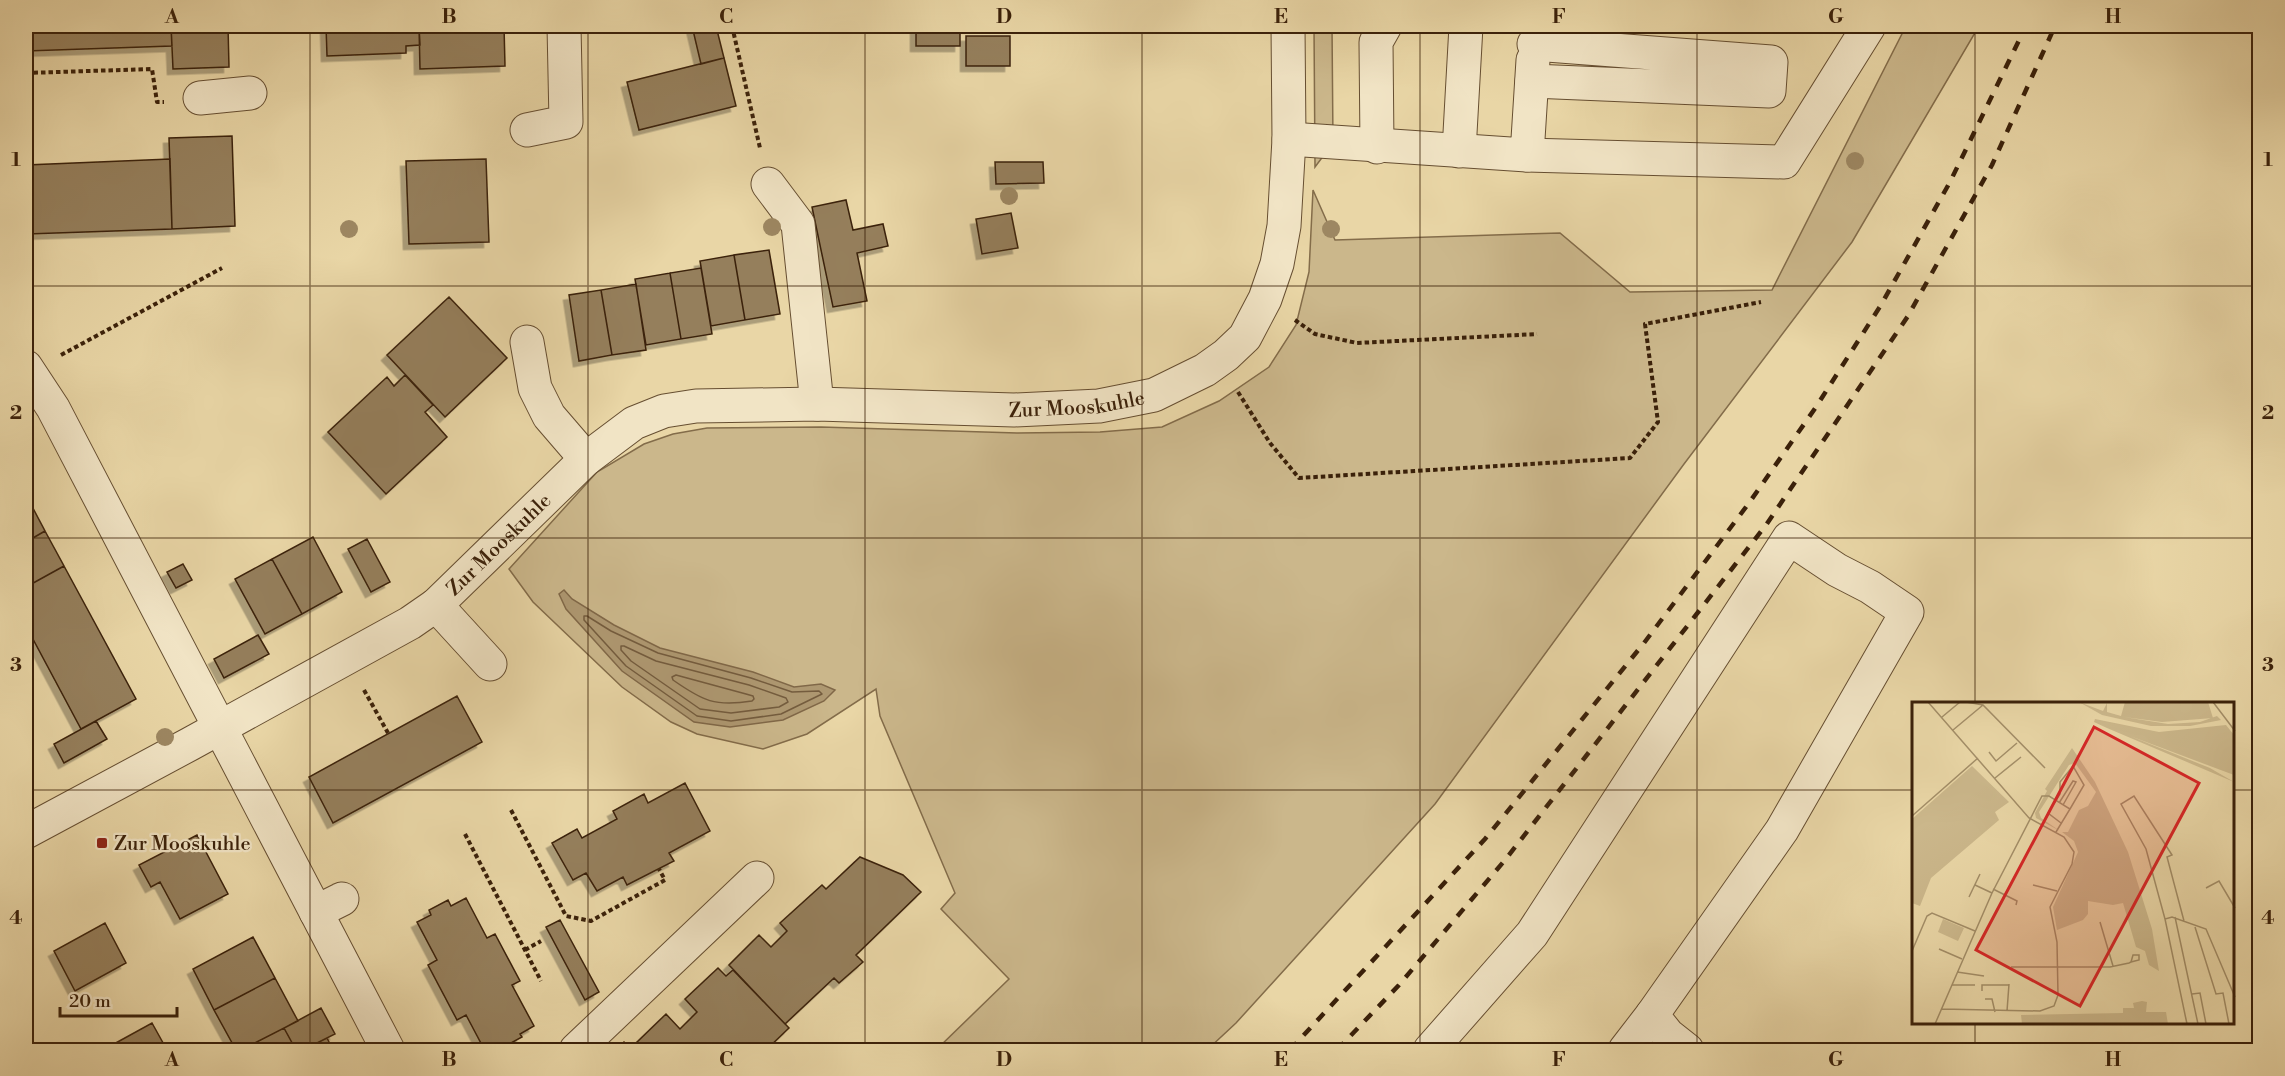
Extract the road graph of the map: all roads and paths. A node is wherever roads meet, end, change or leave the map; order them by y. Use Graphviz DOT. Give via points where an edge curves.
graph roads {
  1 [pos="564,26"];
  2 [pos="732,26"];
  3 [pos="1288,26"];
  4 [pos="1385,26"];
  5 [pos="1466,26"];
  6 [pos="1869,26"];
  7 [pos="1535,35"];
  8 [pos="26,73"];
  9 [pos="1532,81"];
  10 [pos="250,93"];
  11 [pos="200,98"];
  12 [pos="527,130"];
  13 [pos="1289,140"];
  14 [pos="1377,147"];
  15 [pos="1459,151"];
  16 [pos="1527,155"];
  17 [pos="768,184"];
  18 [pos="222,268"];
  19 [pos="1265,299"];
  20 [pos="1761,302"];
  21 [pos="1537,334"];
  22 [pos="527,342"];
  23 [pos="1219,360"];
  24 [pos="27,370"];
  25 [pos="817,404"];
  26 [pos="586,459"];
  27 [pos="436,605"];
  28 [pos="346,658"];
  29 [pos="490,664"];
  30 [pos="220,728"];
  31 [pos="388,733"];
  32 [pos="511,810"];
  33 [pos="26,832"];
  34 [pos="465,834"];
  35 [pos="659,869"];
  36 [pos="757,878"];
  37 [pos="541,941"];
  38 [pos="525,950"];
  39 [pos="541,981"];
  40 [pos="1652,1015"];
  41 [pos="388,1050"];
  42 [pos="576,1050"];
  43 [pos="1430,1050"];
  44 [pos="1625,1050"];
  45 [pos="1687,1050"];
  1 -- 12 [label="street" via="566,122"];
  2 -- 17 [label="path"];
  3 -- 13 [label="street, Zur Mooskuhle"];
  4 -- 14 [label="street" via="1376,42"];
  5 -- 15 [label="street"];
  6 -- 16 [label="street" via="1784,162"];
  7 -- 9 [label="street"];
  7 -- 9 [label="street" via="1771,62 1769,91"];
  8 -- 11 [label="path" via="152,69 157,102"];
  9 -- 16 [label="street"];
  10 -- 11 [label="street"];
  13 -- 14 [label="street"];
  13 -- 19 [label="street, Zur Mooskuhle" via="1284,226"];
  14 -- 15 [label="street"];
  15 -- 16 [label="street"];
  17 -- 25 [label="street" via="798,224"];
  18 -- 24 [label="path"];
  19 -- 21 [label="path" via="1316,334 1357,343"];
  19 -- 23 [label="street, Zur Mooskuhle" via="1245,337"];
  20 -- 23 [label="path" via="1645,324 1658,422 1629,458 1299,478 1270,443"];
  22 -- 26 [label="street" via="535,388 549,416"];
  23 -- 25 [label="street, Zur Mooskuhle" via="1154,394 1099,406 1014,410"];
  24 -- 30 [label="street" via="53,408"];
  25 -- 26 [label="street, Zur Mooskuhle" via="696,406 664,411 634,423"];
  26 -- 27 [label="street, Zur Mooskuhle"];
  27 -- 28 [label="street, Zur Mooskuhle"];
  27 -- 29 [label="street"];
  28 -- 30 [label="street, Zur Mooskuhle"];
  28 -- 31 [label="path"];
  30 -- 33 [label="street, Zur Mooskuhle"];
  30 -- 41 [label="street" via="329,906"];
  32 -- 35 [label="path" via="566,916 591,921 665,880"];
  34 -- 38 [label="path"];
  36 -- 42 [label="street"];
  37 -- 38 [label="path"];
  38 -- 39 [label="path"];
  40 -- 43 [label="street" via="1782,830 1907,612 1789,538 1532,934"];
  40 -- 44 [label="street"];
  40 -- 45 [label="street"];
}
